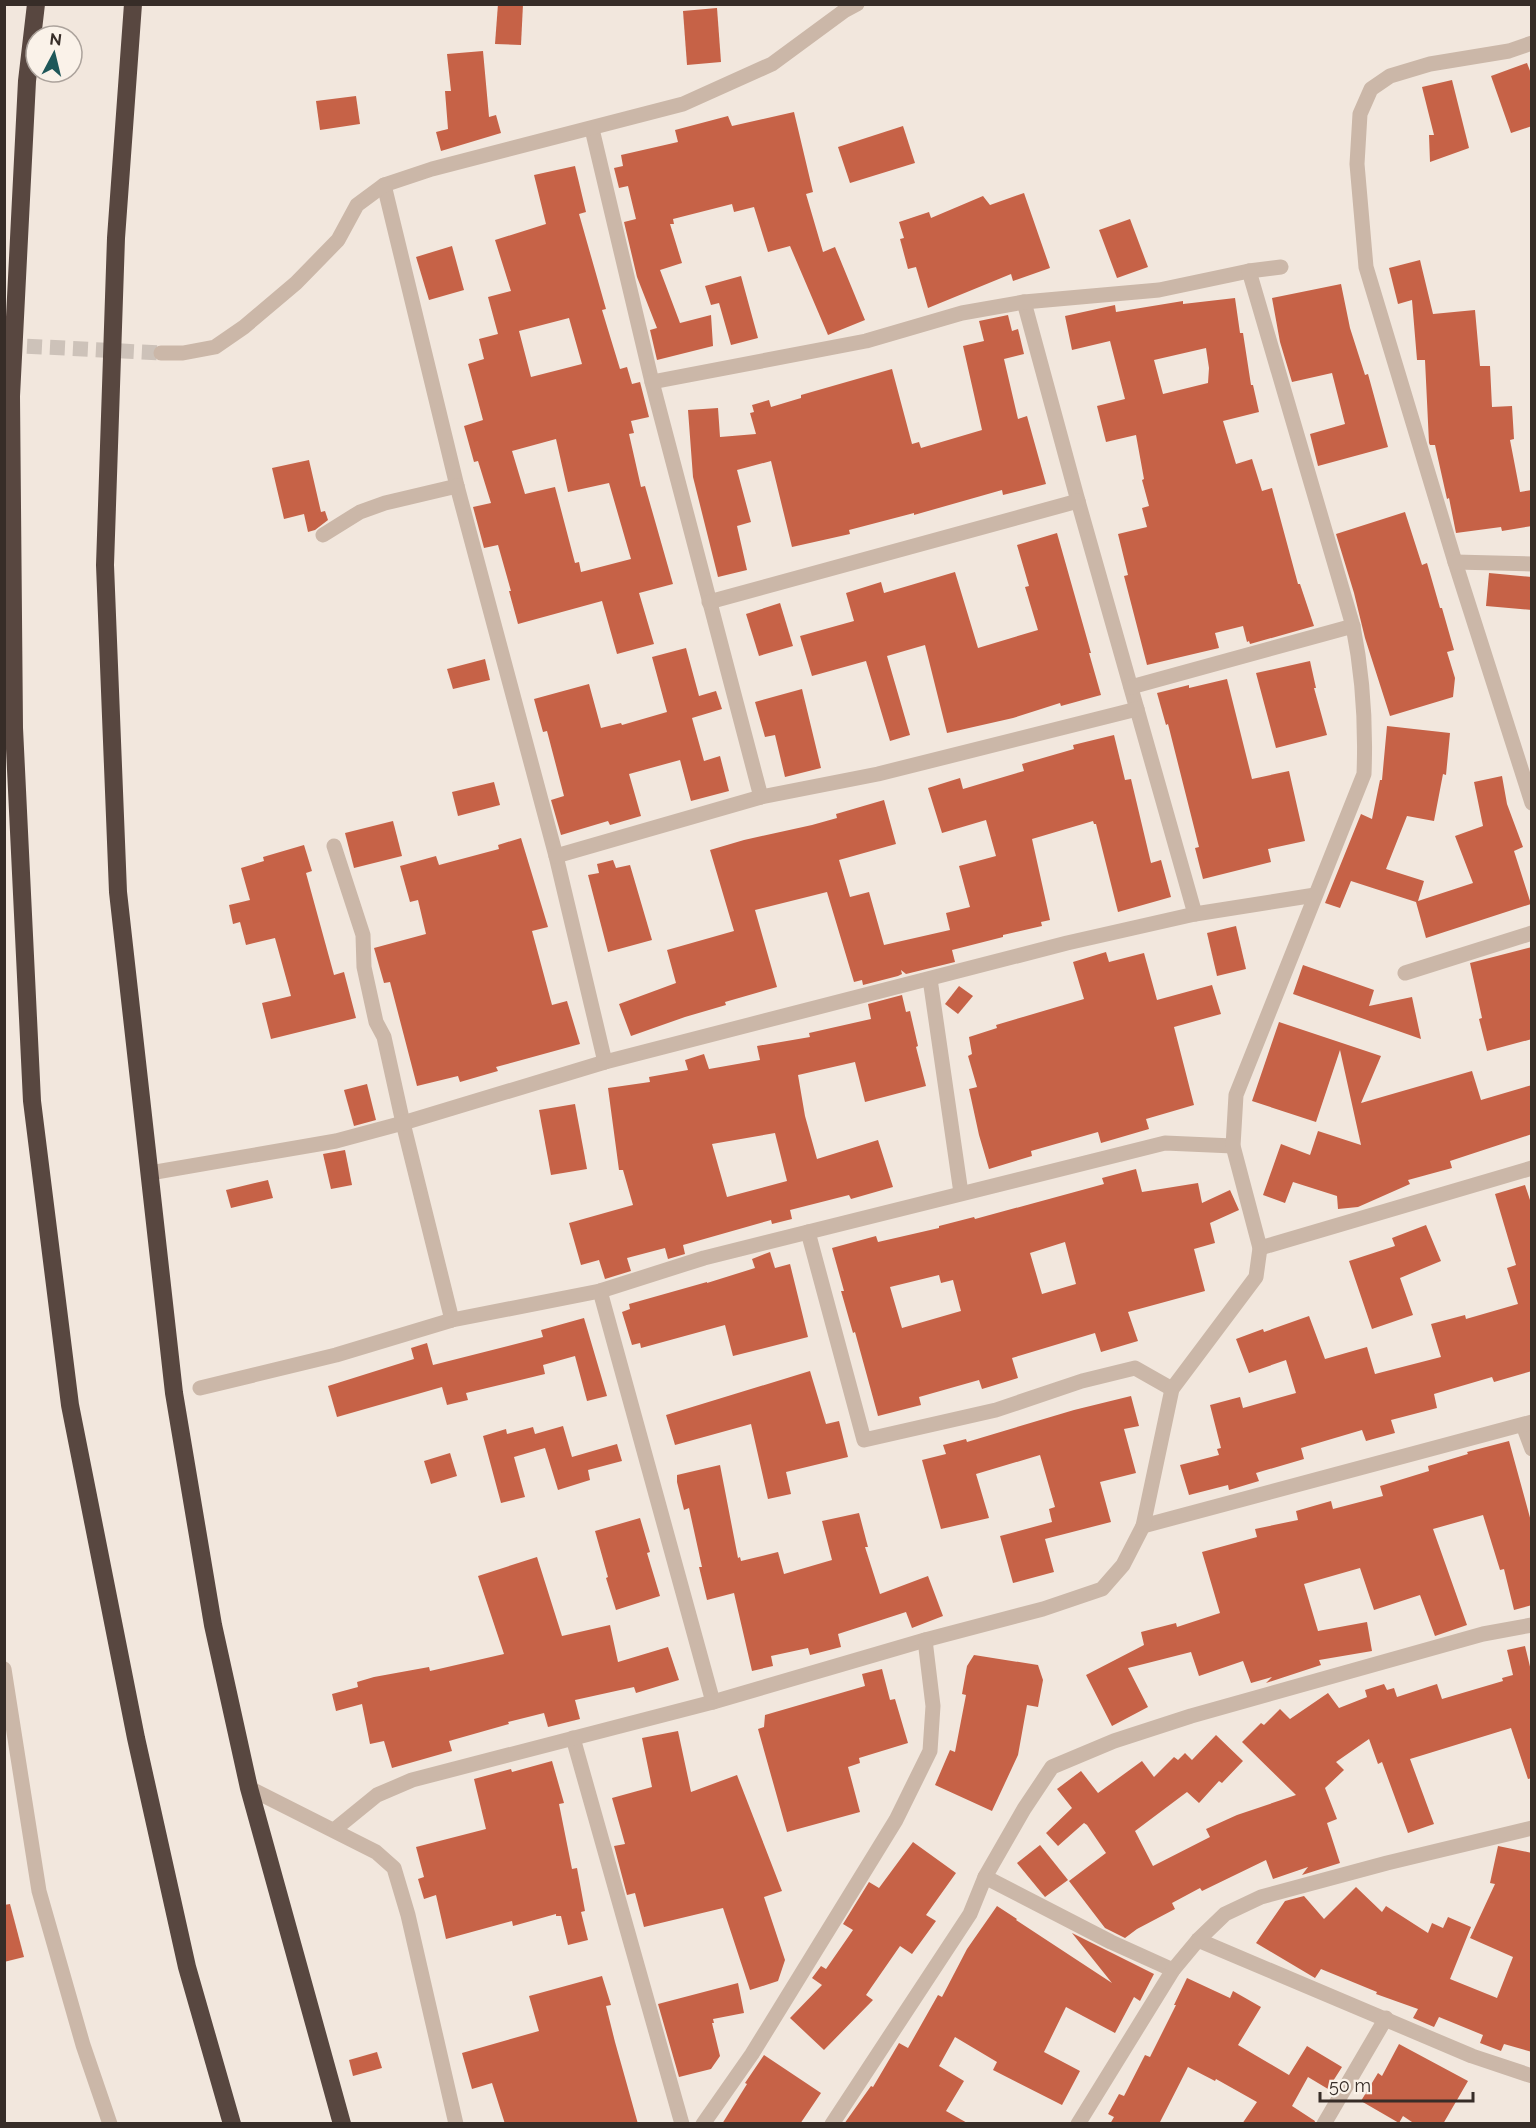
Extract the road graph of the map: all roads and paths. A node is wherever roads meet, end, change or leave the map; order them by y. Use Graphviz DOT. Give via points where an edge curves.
graph roads {
  1 [pos="36,4"];
  2 [pos="133,4"];
  3 [pos="857,4"];
  4 [pos="1532,43"];
  5 [pos="592,129"];
  6 [pos="384,185"];
  7 [pos="1281,267"];
  8 [pos="1249,271"];
  9 [pos="1024,302"];
  10 [pos="161,353"];
  11 [pos="652,382"];
  12 [pos="457,486"];
  13 [pos="1078,501"];
  14 [pos="323,535"];
  15 [pos="1455,562"];
  16 [pos="1532,564"];
  17 [pos="709,602"];
  18 [pos="1353,626"];
  19 [pos="1131,687"];
  20 [pos="1137,709"];
  21 [pos="761,798"];
  22 [pos="1532,802"];
  23 [pos="334,846"];
  24 [pos="556,856"];
  25 [pos="1315,895"];
  26 [pos="1195,914"];
  27 [pos="1532,933"];
  28 [pos="1405,973"];
  29 [pos="930,979"];
  30 [pos="605,1062"];
  31 [pos="403,1123"];
  32 [pos="1233,1146"];
  33 [pos="1532,1168"];
  34 [pos="150,1173"];
  35 [pos="960,1193"];
  36 [pos="808,1232"];
  37 [pos="1260,1248"];
  38 [pos="600,1291"];
  39 [pos="452,1320"];
  40 [pos="200,1388"];
  41 [pos="1172,1389"];
  42 [pos="1527,1423"];
  43 [pos="1532,1449"];
  44 [pos="1143,1526"];
  45 [pos="1532,1625"];
  46 [pos="925,1640"];
  47 [pos="4,1669"];
  48 [pos="713,1702"];
  49 [pos="573,1738"];
  50 [pos="249,1788"];
  51 [pos="1532,1828"];
  52 [pos="334,1830"];
  53 [pos="985,1877"];
  54 [pos="1198,1940"];
  55 [pos="1173,1970"];
  56 [pos="1386,2018"];
  57 [pos="1532,2076"];
  58 [pos="110,2124"];
  59 [pos="232,2124"];
  60 [pos="342,2124"];
  61 [pos="456,2124"];
  62 [pos="682,2124"];
  63 [pos="703,2124"];
  64 [pos="832,2124"];
  65 [pos="1078,2124"];
  66 [pos="1324,2124"];
  1 -- 59 [label="highway" via="27,81 11,396 14,728 32,1101 72,1416 136,1738 187,1967"];
  2 -- 34 [label="highway" via="116,238 105,565 118,892"];
  3 -- 5 [label="street" via="772,64 683,104"];
  4 -- 15 [label="street" via="1390,76 1371,89 1360,114 1357,164 1366,267"];
  5 -- 6 [label="street"];
  5 -- 11 [label="street"];
  6 -- 10 [label="street" via="357,205 338,240 296,283 244,327 214,347"];
  6 -- 12 [label="street"];
  7 -- 8 [label="street"];
  8 -- 9 [label="street" via="1159,290"];
  8 -- 18 [label="street"];
  9 -- 11 [label="street" via="962,313 866,341"];
  9 -- 13 [label="street"];
  11 -- 17 [label="street"];
  12 -- 14 [label="street" via="360,512"];
  12 -- 24 [label="street"];
  13 -- 17 [label="street"];
  13 -- 19 [label="street"];
  15 -- 16 [label="street"];
  15 -- 22 [label="street"];
  17 -- 21 [label="street"];
  18 -- 19 [label="street"];
  18 -- 25 [label="street" via="1365,714 1364,774"];
  19 -- 20 [label="street"];
  20 -- 21 [label="street" via="878,774"];
  20 -- 26 [label="street"];
  21 -- 24 [label="street"];
  23 -- 31 [label="street" via="363,935 364,967"];
  24 -- 30 [label="street"];
  25 -- 26 [label="street"];
  25 -- 32 [label="street" via="1236,1095"];
  26 -- 29 [label="street"];
  27 -- 28 [label="street"];
  29 -- 30 [label="street"];
  29 -- 35 [label="street"];
  30 -- 31 [label="street"];
  31 -- 34 [label="street" via="336,1141"];
  31 -- 39 [label="street"];
  32 -- 35 [label="street" via="1165,1143"];
  32 -- 37 [label="street"];
  33 -- 37 [label="street"];
  34 -- 50 [label="highway" via="174,1393 213,1625"];
  35 -- 36 [label="street"];
  36 -- 38 [label="street" via="704,1258"];
  36 -- 41 [label="street" via="864,1440 996,1410 1135,1368"];
  37 -- 41 [label="street" via="1256,1277"];
  38 -- 39 [label="street"];
  38 -- 48 [label="street"];
  39 -- 40 [label="street" via="336,1355"];
  41 -- 44 [label="street"];
  42 -- 43 [label="street"];
  42 -- 44 [label="street"];
  44 -- 46 [label="street" via="1123,1565 1102,1589"];
  45 -- 53 [label="street" via="1392,1659 1191,1716 1114,1741 1052,1767"];
  46 -- 48 [label="street"];
  46 -- 63 [label="street" via="933,1706 930,1751 896,1820 752,2054"];
  47 -- 58 [label="street" via="39,1891"];
  48 -- 49 [label="street"];
  49 -- 52 [label="street" via="412,1780 376,1794"];
  49 -- 62 [label="street"];
  50 -- 52 [label="street"];
  50 -- 60 [label="highway"];
  51 -- 54 [label="street" via="1261,1897 1225,1914"];
  52 -- 61 [label="street" via="376,1851 394,1868"];
  53 -- 55 [label="street"];
  53 -- 64 [label="street" via="970,1914"];
  54 -- 55 [label="street"];
  54 -- 56 [label="street"];
  55 -- 65 [label="street"];
  56 -- 57 [label="street" via="1472,2056"];
  56 -- 66 [label="street"];
}
